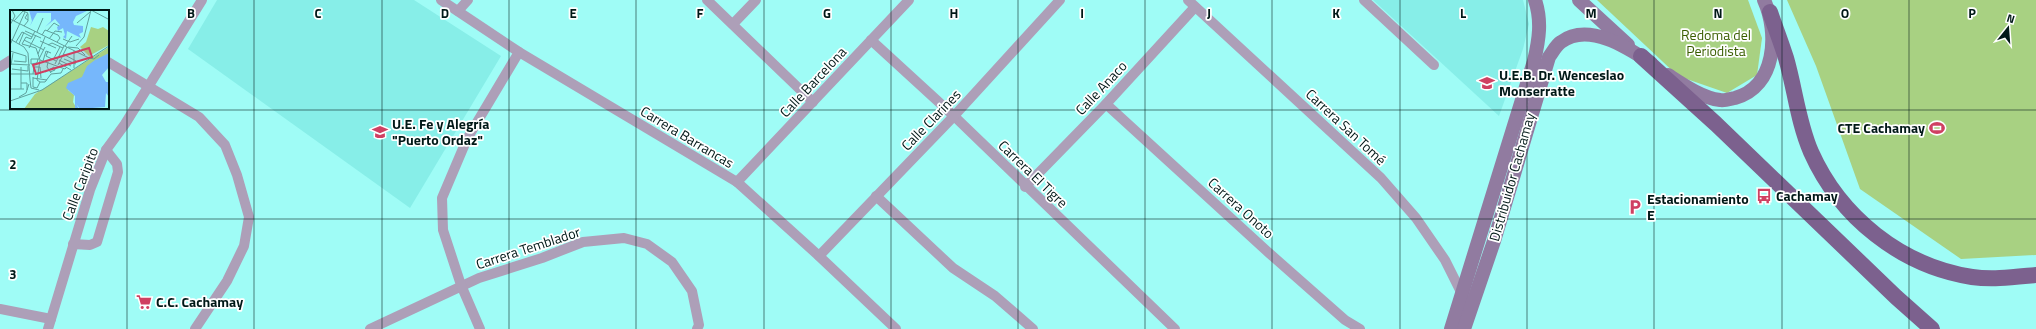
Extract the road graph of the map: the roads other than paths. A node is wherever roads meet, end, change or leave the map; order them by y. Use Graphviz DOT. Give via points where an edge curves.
graph roads {
  1 [pos="202,0"];
  2 [pos="440,0"];
  3 [pos="468,0"];
  4 [pos="707,0"];
  5 [pos="756,0"];
  6 [pos="909,0"];
  7 [pos="1060,0"];
  8 [pos="1364,0"];
  9 [pos="1535,0"];
  10 [pos="1579,0"];
  11 [pos="1191,3"];
  12 [pos="1767,6"];
  13 [pos="458,11"];
  14 [pos="733,24"];
  15 [pos="871,40"];
  16 [pos="519,52"];
  17 [pos="1640,56"];
  18 [pos="10,61"];
  19 [pos="109,63"];
  20 [pos="1434,65"];
  21 [pos="0,67"];
  22 [pos="148,86"];
  23 [pos="813,102"];
  24 [pos="1106,104"];
  25 [pos="954,116"];
  26 [pos="106,150"];
  27 [pos="737,182"];
  28 [pos="1026,187"];
  29 [pos="876,196"];
  30 [pos="73,244"];
  31 [pos="819,256"];
  32 [pos="2036,275"];
  33 [pos="461,285"];
  34 [pos="1462,294"];
  35 [pos="0,309"];
  36 [pos="50,324"];
  37 [pos="195,329"];
  38 [pos="370,329"];
  39 [pos="480,329"];
  40 [pos="696,329"];
  41 [pos="896,329"];
  42 [pos="1033,329"];
  43 [pos="1175,329"];
  44 [pos="1360,329"];
  45 [pos="1451,329"];
  46 [pos="1464,329"];
  47 [pos="1932,329"];
  1 -- 22 [label="street, Calle Caripito"];
  2 -- 13 [label="street, Carrera Barrancas"];
  3 -- 13 [label="street"];
  4 -- 14 [label="street"];
  5 -- 14 [label="street"];
  6 -- 15 [label="street, Calle Barcelona"];
  7 -- 25 [label="street, Calle Clarines"];
  8 -- 20 [label="street"];
  9 -- 34 [label="main road, Distribuidor Cachamay" via="1539,12 1540,36 1534,61"];
  10 -- 17 [label="main road"];
  11 -- 24 [label="street, Calle Anaco"];
  11 -- 34 [label="street, Carrera San Tomé" via="1381,178 1416,218 1445,260"];
  12 -- 17 [label="main road" via="1772,39 1771,58 1765,73 1745,95 1720,100 1706,96"];
  12 -- 32 [label="main road" via="1786,58 1811,151 1828,183 1860,222 1884,242 1907,256 1932,266 1972,277"];
  13 -- 16 [label="street, Carrera Barrancas"];
  14 -- 23 [label="street"];
  15 -- 23 [label="street, Calle Barcelona"];
  15 -- 25 [label="street, Carrera El Tigre"];
  16 -- 27 [label="street, Carrera Barrancas"];
  16 -- 33 [label="street" via="467,139 442,198 443,230"];
  17 -- 46 [label="main road, Distribuidor Cachamay" via="1590,34 1577,35 1560,42 1549,57 1494,241"];
  17 -- 47 [label="main road" via="1716,124"];
  18 -- 21 [label="street"];
  19 -- 22 [label="street"];
  22 -- 26 [label="street, Calle Caripito"];
  22 -- 37 [label="street" via="199,118 225,145 249,217 244,246 227,281"];
  23 -- 27 [label="street, Calle Barcelona"];
  24 -- 28 [label="street, Calle Anaco"];
  24 -- 44 [label="street, Carrera Onoto" via="1269,253 1345,320"];
  25 -- 28 [label="street, Carrera El Tigre"];
  25 -- 29 [label="street, Calle Clarines"];
  26 -- 30 [label="street, Calle Caripito"];
  26 -- 30 [label="street" via="117,164 118,172 97,242 90,245"];
  27 -- 31 [label="street, Carrera Barrancas"];
  28 -- 43 [label="street, Carrera El Tigre"];
  29 -- 31 [label="street, Calle Clarines"];
  29 -- 42 [label="street" via="953,268 995,296"];
  30 -- 36 [label="street, Calle Caripito"];
  31 -- 41 [label="street, Carrera Barrancas"];
  33 -- 38 [label="street, Carrera Temblador"];
  33 -- 39 [label="street"];
  33 -- 40 [label="street, Carrera Temblador" via="583,242 624,238 647,244 672,262 692,291 699,325"];
  34 -- 45 [label="main road, Distribuidor Cachamay"];
  35 -- 36 [label="street"];
}
